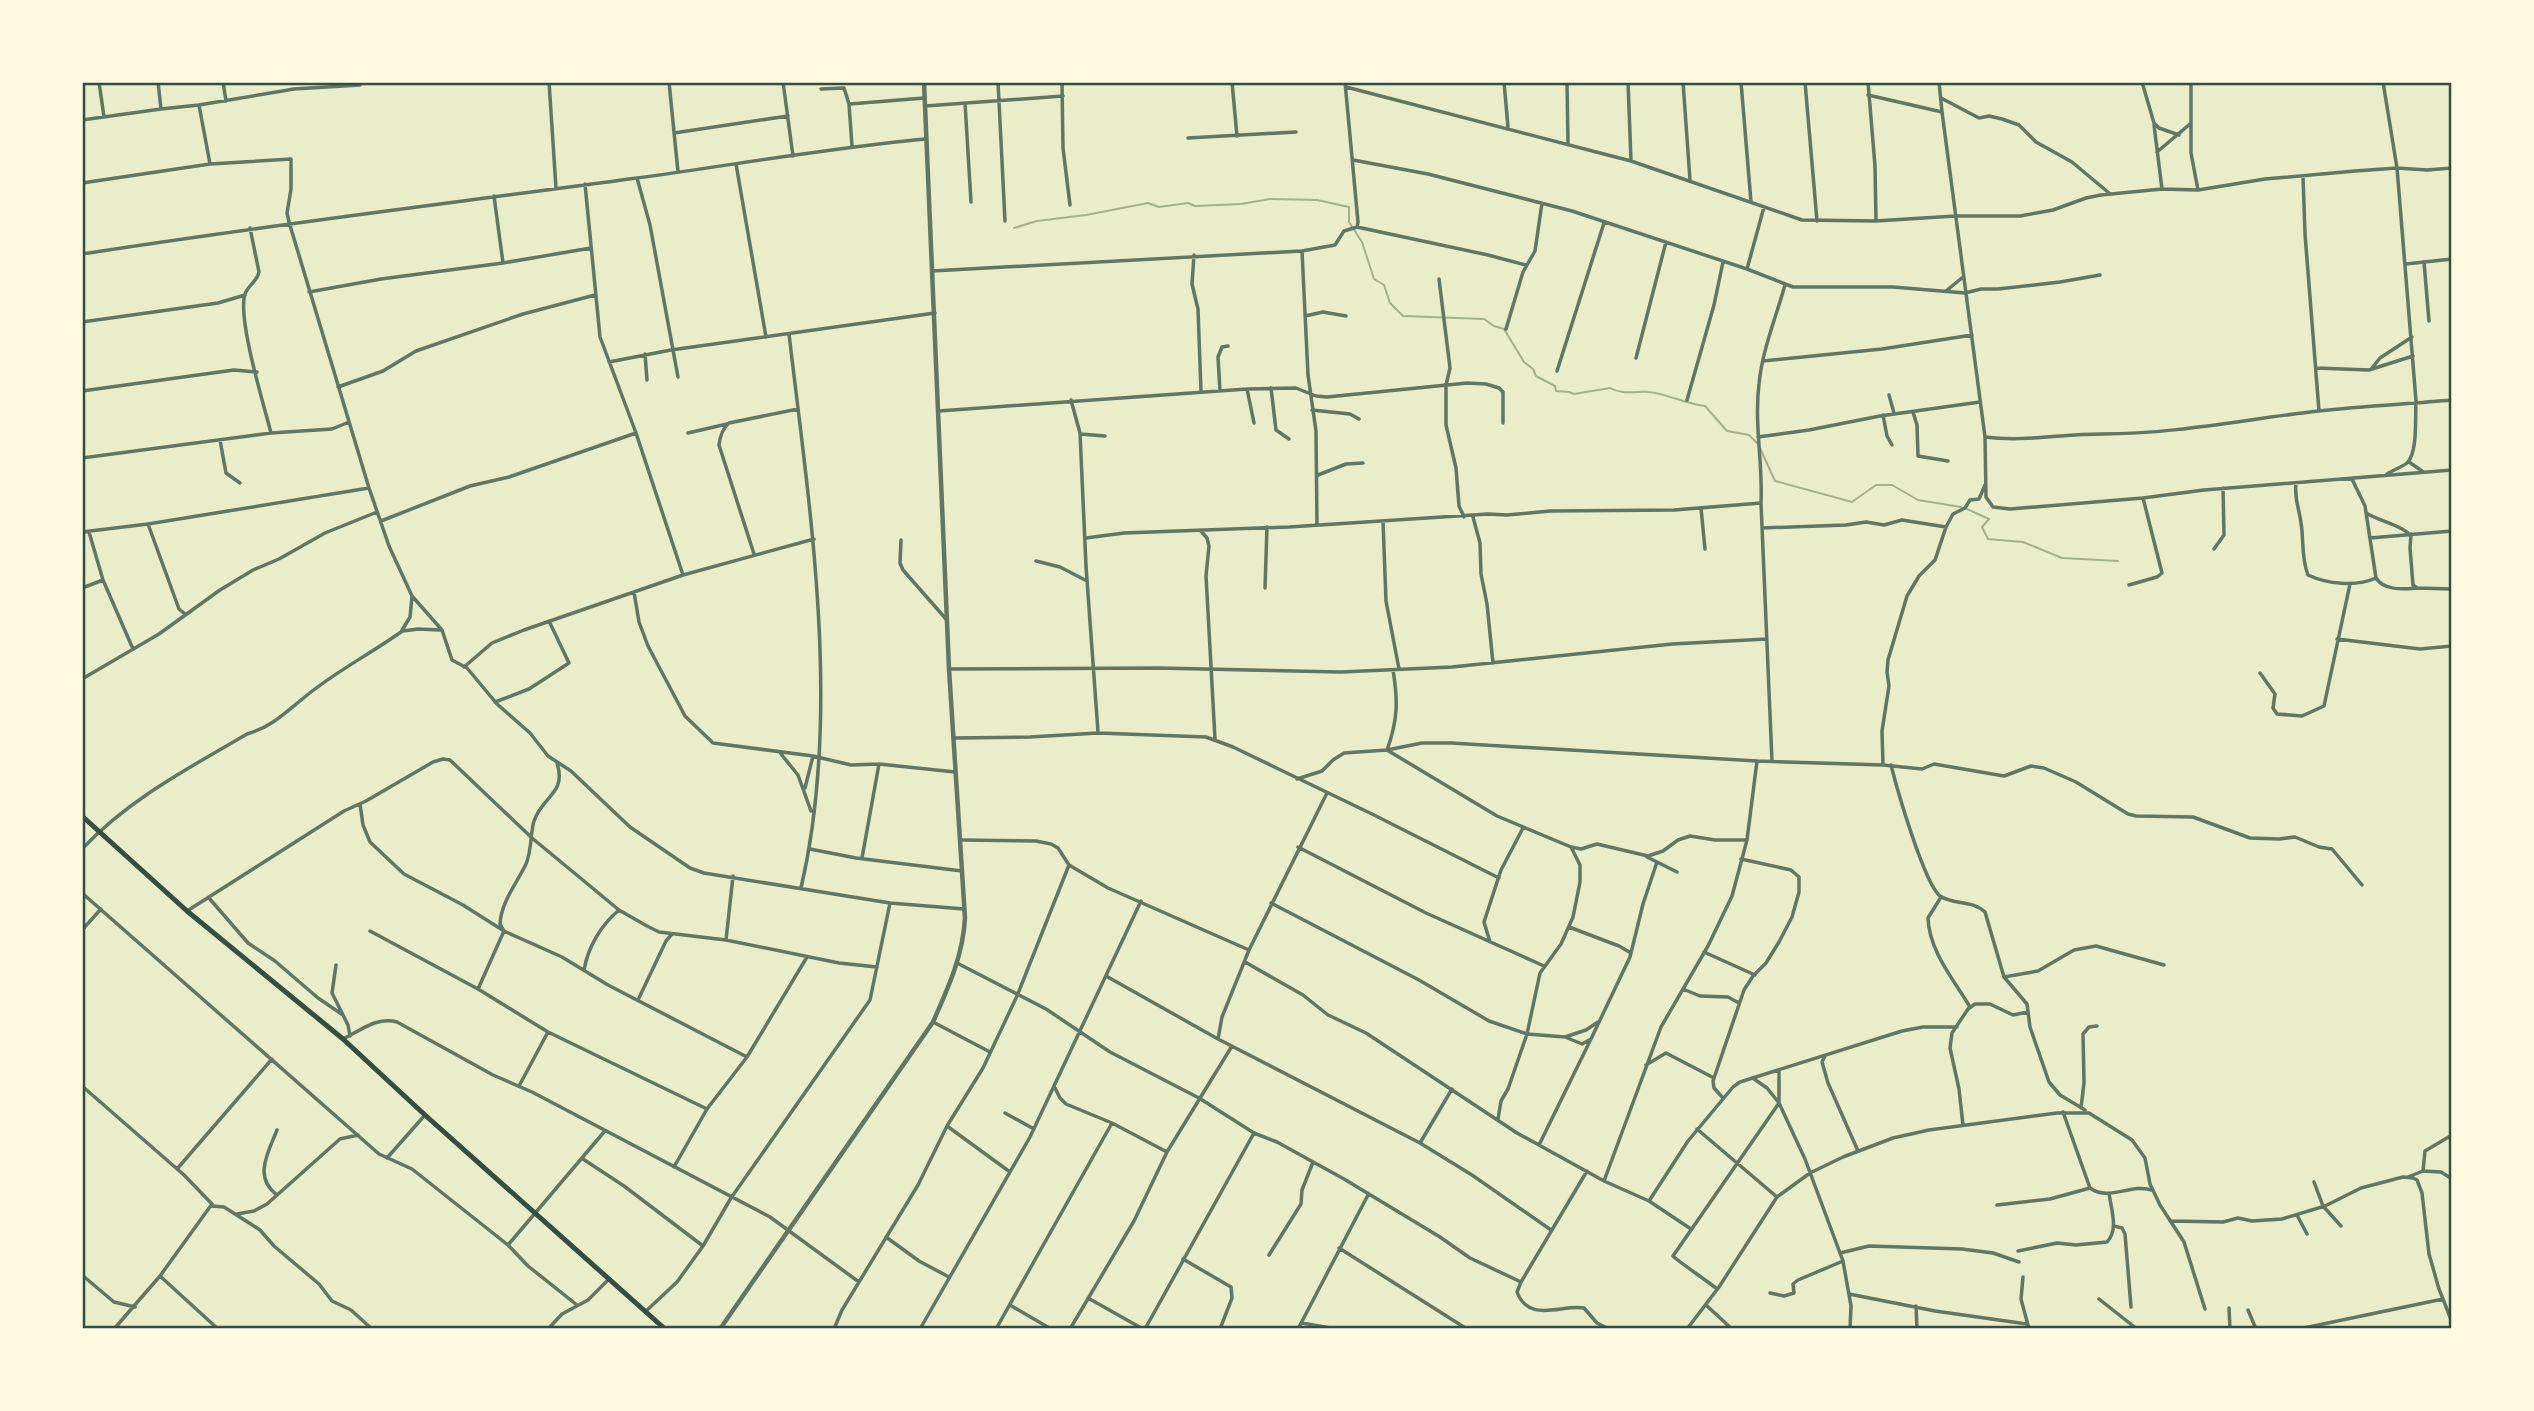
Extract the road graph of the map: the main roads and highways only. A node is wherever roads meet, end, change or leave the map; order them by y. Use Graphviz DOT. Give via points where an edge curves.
graph roads {
  1 [pos="82,816"];
  2 [pos="665,1329"];
  1 -- 2 [label="highway" via="187,911 343,1039"];
}
